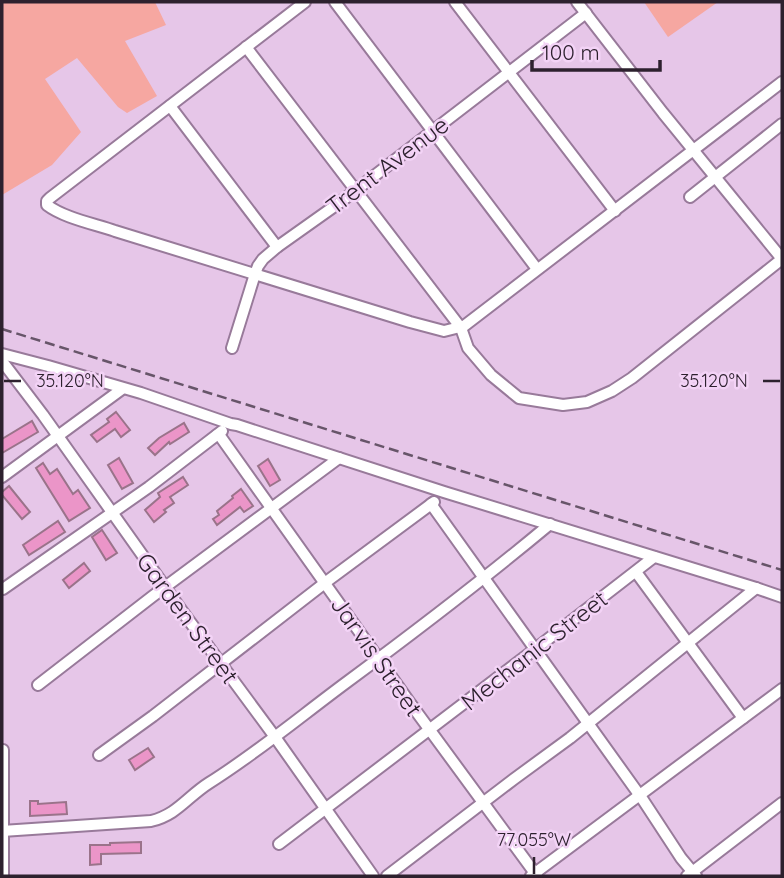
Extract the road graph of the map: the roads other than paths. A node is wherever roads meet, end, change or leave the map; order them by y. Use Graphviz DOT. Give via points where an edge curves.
graph roads {
  1 [pos="305,2"];
  2 [pos="335,2"];
  3 [pos="455,2"];
  4 [pos="577,2"];
  5 [pos="586,13"];
  6 [pos="246,47"];
  7 [pos="509,72"];
  8 [pos="782,82"];
  9 [pos="170,106"];
  10 [pos="782,124"];
  11 [pos="433,130"];
  12 [pos="694,150"];
  13 [pos="714,177"];
  14 [pos="355,190"];
  15 [pos="690,197"];
  16 [pos="615,211"];
  17 [pos="276,247"];
  18 [pos="782,259"];
  19 [pos="537,269"];
  20 [pos="255,274"];
  21 [pos="461,328"];
  22 [pos="232,348"];
  23 [pos="2,354"];
  24 [pos="2,361"];
  25 [pos="122,389"];
  26 [pos="231,424"];
  27 [pos="217,435"];
  28 [pos="57,437"];
  29 [pos="339,458"];
  30 [pos="2,477"];
  31 [pos="444,492"];
  32 [pos="431,505"];
  33 [pos="271,508"];
  34 [pos="113,513"];
  35 [pos="550,524"];
  36 [pos="654,557"];
  37 [pos="636,572"];
  38 [pos="483,578"];
  39 [pos="325,584"];
  40 [pos="165,588"];
  41 [pos="757,588"];
  42 [pos="3,589"];
  43 [pos="782,597"];
  44 [pos="688,644"];
  45 [pos="534,650"];
  46 [pos="379,659"];
  47 [pos="220,664"];
  48 [pos="38,685"];
  49 [pos="782,689"];
  50 [pos="743,718"];
  51 [pos="588,724"];
  52 [pos="429,730"];
  53 [pos="275,737"];
  54 [pos="3,750"];
  55 [pos="99,755"];
  56 [pos="639,796"];
  57 [pos="483,803"];
  58 [pos="782,803"];
  59 [pos="326,810"];
  60 [pos="2,831"];
  61 [pos="279,844"];
  62 [pos="534,875"];
  63 [pos="692,875"];
  64 [pos="3,876"];
  65 [pos="373,876"];
  66 [pos="387,876"];
  1 -- 6 [label="street"];
  2 -- 11 [label="street"];
  3 -- 7 [label="street"];
  4 -- 5 [label="street"];
  5 -- 7 [label="street, Trent Avenue"];
  5 -- 12 [label="street"];
  6 -- 9 [label="street"];
  6 -- 14 [label="street"];
  7 -- 11 [label="street, Trent Avenue"];
  7 -- 16 [label="street"];
  8 -- 12 [label="street"];
  9 -- 17 [label="street"];
  9 -- 20 [label="street" via="50,198 47,205"];
  10 -- 13 [label="street"];
  11 -- 14 [label="street, Trent Avenue"];
  11 -- 19 [label="street"];
  12 -- 13 [label="street"];
  12 -- 16 [label="street"];
  13 -- 15 [label="street"];
  13 -- 18 [label="street"];
  14 -- 17 [label="street, Trent Avenue"];
  14 -- 21 [label="street"];
  16 -- 19 [label="street"];
  17 -- 20 [label="street, Trent Avenue"];
  18 -- 21 [label="street" via="632,378 587,402 563,405 519,398 468,348"];
  19 -- 21 [label="street"];
  20 -- 21 [label="street" via="444,331"];
  20 -- 22 [label="street, Trent Avenue"];
  23 -- 25 [label="street"];
  24 -- 28 [label="street, Garden Street"];
  25 -- 26 [label="street"];
  25 -- 28 [label="street"];
  26 -- 27 [label="street"];
  26 -- 29 [label="street"];
  27 -- 33 [label="street, Jarvis Street"];
  27 -- 34 [label="street"];
  28 -- 30 [label="street"];
  28 -- 34 [label="street, Garden Street"];
  29 -- 31 [label="street"];
  29 -- 33 [label="street"];
  31 -- 32 [label="street"];
  31 -- 35 [label="street"];
  32 -- 38 [label="street"];
  32 -- 39 [label="street"];
  33 -- 39 [label="street, Jarvis Street"];
  33 -- 40 [label="street"];
  34 -- 40 [label="street, Garden Street"];
  34 -- 42 [label="street"];
  35 -- 36 [label="street"];
  35 -- 38 [label="street"];
  36 -- 37 [label="street, Mechanic Street"];
  36 -- 41 [label="street"];
  37 -- 44 [label="street"];
  37 -- 45 [label="street, Mechanic Street"];
  38 -- 45 [label="street"];
  38 -- 46 [label="street"];
  39 -- 46 [label="street, Jarvis Street"];
  39 -- 47 [label="street"];
  40 -- 47 [label="street, Garden Street"];
  40 -- 48 [label="street"];
  41 -- 43 [label="street"];
  41 -- 44 [label="street"];
  44 -- 50 [label="street"];
  44 -- 51 [label="street"];
  45 -- 51 [label="street"];
  45 -- 52 [label="street, Mechanic Street"];
  46 -- 52 [label="street, Jarvis Street"];
  46 -- 53 [label="street"];
  47 -- 53 [label="street, Garden Street"];
  47 -- 55 [label="street"];
  49 -- 50 [label="street"];
  50 -- 56 [label="street"];
  51 -- 56 [label="street"];
  51 -- 57 [label="street"];
  52 -- 57 [label="street, Jarvis Street"];
  52 -- 59 [label="street, Mechanic Street"];
  53 -- 59 [label="street, Garden Street"];
  53 -- 60 [label="street" via="174,812 151,821"];
  54 -- 60 [label="street"];
  56 -- 62 [label="street"];
  56 -- 63 [label="street"];
  57 -- 62 [label="street, Jarvis Street"];
  57 -- 66 [label="street"];
  58 -- 63 [label="street"];
  59 -- 61 [label="street, Mechanic Street"];
  59 -- 65 [label="street, Garden Street"];
  60 -- 64 [label="street"];
}
